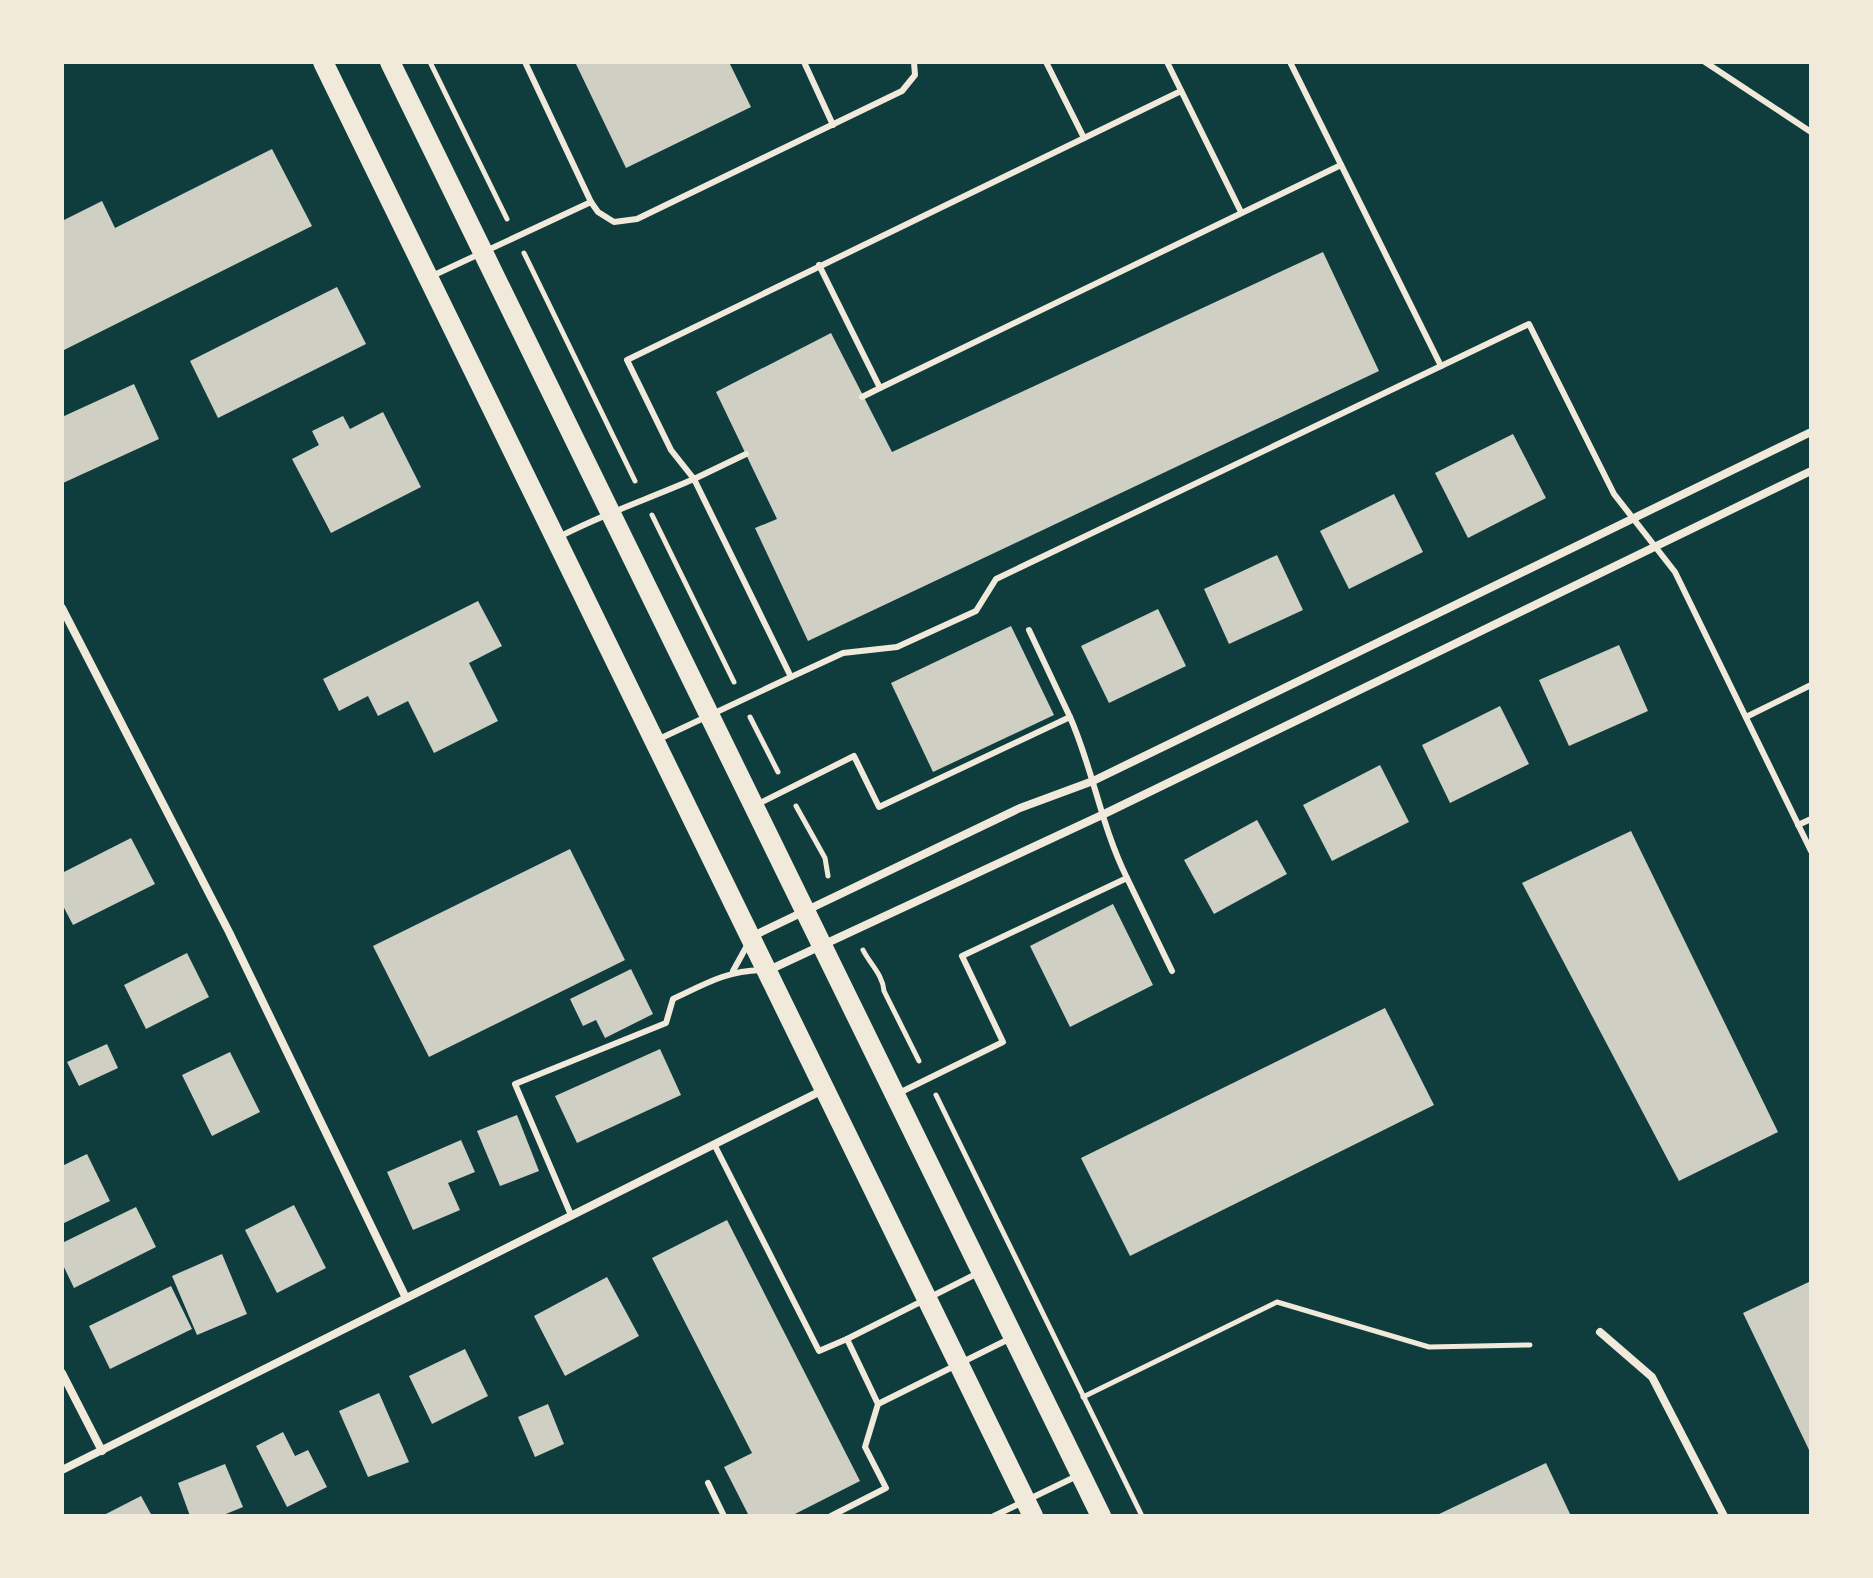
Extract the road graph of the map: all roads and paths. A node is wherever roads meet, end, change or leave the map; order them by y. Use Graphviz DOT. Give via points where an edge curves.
graph roads {
  1 [pos="323,62"];
  2 [pos="390,62"];
  3 [pos="430,62"];
  4 [pos="525,62"];
  5 [pos="804,62"];
  6 [pos="914,62"];
  7 [pos="1046,62"];
  8 [pos="1167,62"];
  9 [pos="1290,62"];
  10 [pos="1705,62"];
  11 [pos="1181,91"];
  12 [pos="833,125"];
  13 [pos="1811,132"];
  14 [pos="1084,138"];
  15 [pos="1341,165"];
  16 [pos="591,202"];
  17 [pos="504,212"];
  18 [pos="1241,212"];
  19 [pos="483,252"];
  20 [pos="526,258"];
  21 [pos="819,265"];
  22 [pos="428,278"];
  23 [pos="1441,366"];
  24 [pos="880,388"];
  25 [pos="862,397"];
  26 [pos="1811,432"];
  27 [pos="746,454"];
  28 [pos="1811,471"];
  29 [pos="633,478"];
  30 [pos="694,479"];
  31 [pos="610,510"];
  32 [pos="651,513"];
  33 [pos="1634,520"];
  34 [pos="555,539"];
  35 [pos="1656,546"];
  36 [pos="62,608"];
  37 [pos="1029,630"];
  38 [pos="730,673"];
  39 [pos="791,677"];
  40 [pos="1811,685"];
  41 [pos="711,715"];
  42 [pos="1070,717"];
  43 [pos="1746,717"];
  44 [pos="754,724"];
  45 [pos="654,741"];
  46 [pos="774,764"];
  47 [pos="1093,781"];
  48 [pos="755,805"];
  49 [pos="796,805"];
  50 [pos="1102,815"];
  51 [pos="1811,819"];
  52 [pos="1798,825"];
  53 [pos="1811,851"];
  54 [pos="825,858"];
  55 [pos="1127,878"];
  56 [pos="805,911"];
  57 [pos="753,936"];
  58 [pos="822,946"];
  59 [pos="769,970"];
  60 [pos="733,971"];
  61 [pos="1172,971"];
  62 [pos="883,979"];
  63 [pos="915,1053"];
  64 [pos="824,1089"];
  65 [pos="895,1095"];
  66 [pos="958,1141"];
  67 [pos="714,1144"];
  68 [pos="571,1215"];
  69 [pos="982,1271"];
  70 [pos="405,1296"];
  71 [pos="927,1299"];
  72 [pos="1600,1332"];
  73 [pos="1014,1337"];
  74 [pos="847,1339"];
  75 [pos="1530,1345"];
  76 [pos="959,1364"];
  77 [pos="62,1373"];
  78 [pos="1083,1397"];
  79 [pos="878,1404"];
  80 [pos="102,1451"];
  81 [pos="62,1470"];
  82 [pos="1081,1474"];
  83 [pos="708,1483"];
  84 [pos="1030,1508"];
  85 [pos="724,1516"];
  86 [pos="831,1516"];
  87 [pos="994,1516"];
  88 [pos="1101,1516"];
  89 [pos="1142,1516"];
  90 [pos="1724,1516"];
  1 -- 22 [label="main road"];
  2 -- 19 [label="main road"];
  3 -- 17 [label="path"];
  4 -- 16 [label="lane"];
  5 -- 12 [label="lane"];
  6 -- 12 [label="lane" via="915,75 902,91"];
  7 -- 14 [label="lane"];
  8 -- 11 [label="lane"];
  9 -- 15 [label="lane"];
  10 -- 13 [label="lane"];
  11 -- 14 [label="lane"];
  11 -- 18 [label="lane"];
  12 -- 16 [label="lane" via="637,219 614,222"];
  14 -- 21 [label="lane"];
  15 -- 18 [label="lane"];
  15 -- 23 [label="lane"];
  16 -- 19 [label="lane"];
  18 -- 24 [label="lane"];
  19 -- 22 [label="lane"];
  19 -- 31 [label="main road"];
  20 -- 29 [label="path"];
  21 -- 24 [label="lane"];
  21 -- 30 [label="lane" via="627,360 671,450"];
  22 -- 34 [label="main road"];
  23 -- 33 [label="lane" via="1529,324 1614,494"];
  23 -- 39 [label="lane" via="996,579 976,611 897,647 843,653"];
  24 -- 25 [label="lane"];
  26 -- 33 [label="street"];
  27 -- 30 [label="lane"];
  28 -- 35 [label="street"];
  30 -- 31 [label="lane"];
  30 -- 39 [label="lane"];
  31 -- 34 [label="lane"];
  31 -- 41 [label="main road"];
  32 -- 38 [label="path"];
  33 -- 35 [label="lane"];
  33 -- 47 [label="street"];
  34 -- 45 [label="main road"];
  35 -- 43 [label="lane" via="1675,572"];
  35 -- 50 [label="street"];
  36 -- 70 [label="street" via="229,932"];
  37 -- 42 [label="lane"];
  39 -- 41 [label="lane"];
  40 -- 43 [label="lane"];
  41 -- 45 [label="lane"];
  41 -- 48 [label="main road"];
  42 -- 47 [label="lane"];
  42 -- 48 [label="lane" via="879,807 854,756"];
  43 -- 52 [label="lane"];
  44 -- 46 [label="path"];
  45 -- 57 [label="main road"];
  47 -- 50 [label="lane"];
  47 -- 56 [label="street" via="1020,808"];
  48 -- 56 [label="main road"];
  49 -- 54 [label="path"];
  50 -- 55 [label="lane"];
  50 -- 58 [label="street"];
  51 -- 52 [label="lane"];
  52 -- 53 [label="lane"];
  55 -- 61 [label="lane"];
  55 -- 65 [label="lane" via="962,956 1003,1042"];
  56 -- 57 [label="street"];
  56 -- 58 [label="main road"];
  57 -- 59 [label="main road"];
  57 -- 60 [label="lane"];
  58 -- 59 [label="street"];
  58 -- 65 [label="main road"];
  59 -- 60 [label="lane"];
  59 -- 64 [label="main road"];
  60 -- 68 [label="lane" via="673,999 666,1023 515,1084"];
  62 -- 63 [label="path"];
  64 -- 67 [label="street"];
  64 -- 71 [label="main road"];
  65 -- 69 [label="main road"];
  66 -- 78 [label="path"];
  67 -- 68 [label="street"];
  67 -- 74 [label="lane" via="819,1351"];
  68 -- 70 [label="street"];
  69 -- 71 [label="lane"];
  69 -- 73 [label="main road"];
  70 -- 80 [label="street"];
  71 -- 74 [label="lane"];
  71 -- 76 [label="main road"];
  72 -- 90 [label="street" via="1652,1377"];
  73 -- 76 [label="lane"];
  73 -- 82 [label="main road"];
  74 -- 79 [label="lane"];
  75 -- 78 [label="path" via="1429,1347 1277,1302"];
  76 -- 79 [label="lane"];
  76 -- 84 [label="main road"];
  77 -- 80 [label="street"];
  78 -- 89 [label="path"];
  79 -- 86 [label="lane" via="865,1447 886,1488"];
  80 -- 81 [label="street"];
  82 -- 84 [label="lane"];
  82 -- 88 [label="main road"];
  83 -- 85 [label="lane"];
  84 -- 87 [label="lane"];
}
